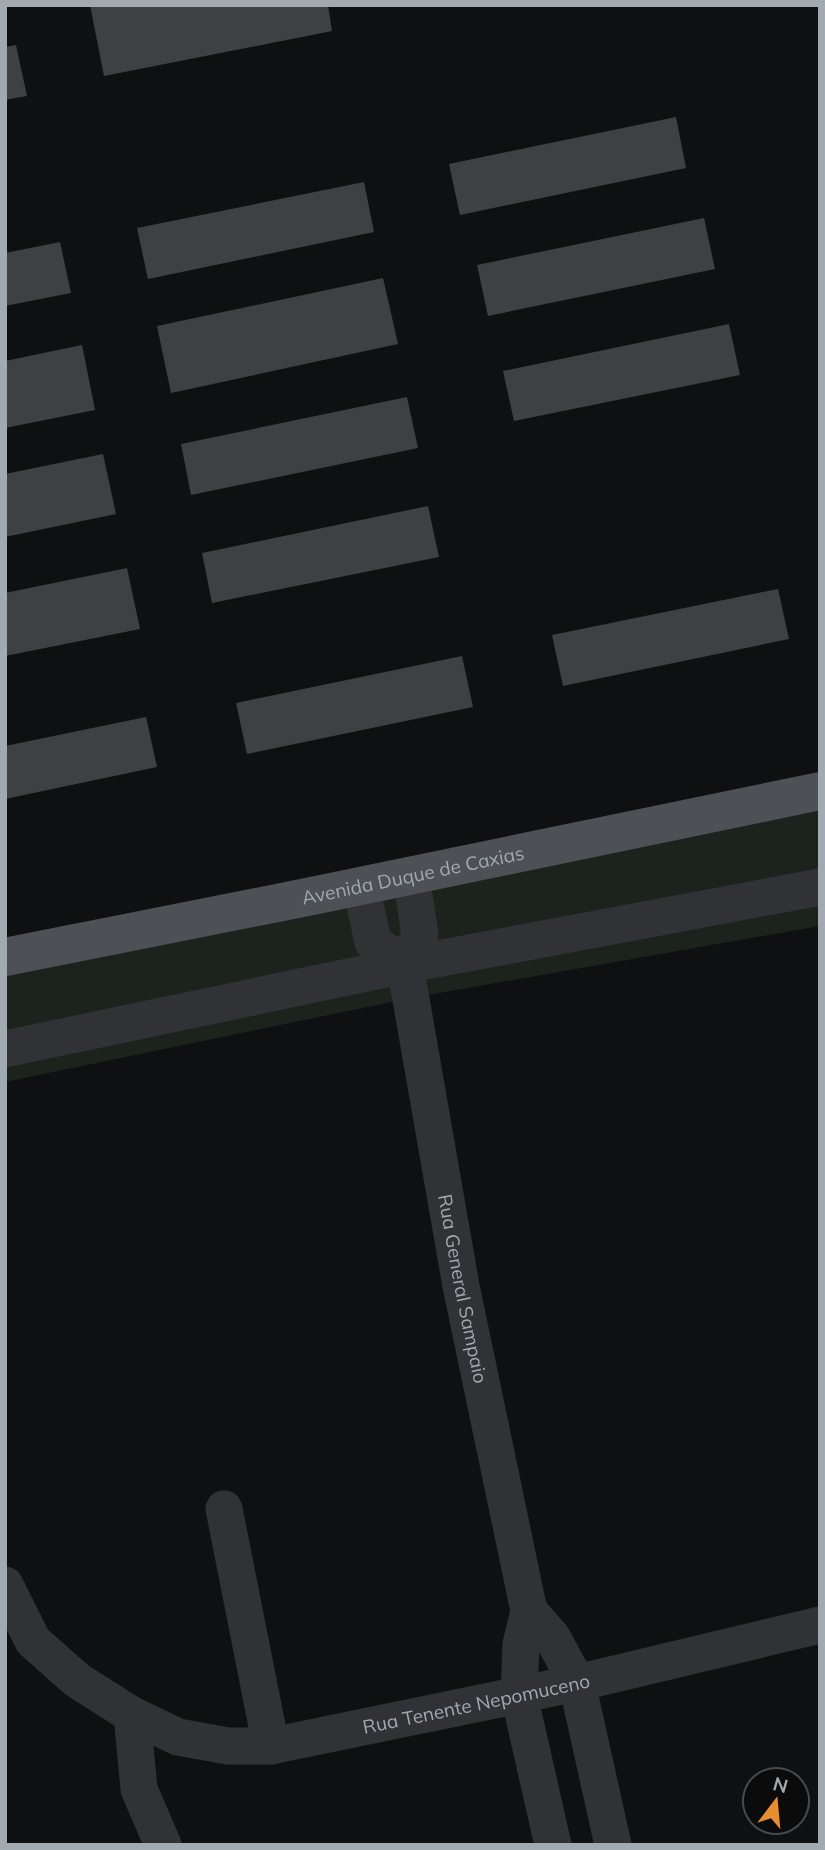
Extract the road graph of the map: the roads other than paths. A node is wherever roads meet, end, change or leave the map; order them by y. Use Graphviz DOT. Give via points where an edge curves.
graph roads {
  1 [pos="820,791"];
  2 [pos="411,876"];
  3 [pos="361,886"];
  4 [pos="820,887"];
  5 [pos="5,957"];
  6 [pos="405,965"];
  7 [pos="5,1049"];
  8 [pos="225,1509"];
  9 [pos="5,1586"];
  10 [pos="529,1611"];
  11 [pos="820,1625"];
  12 [pos="577,1683"];
  13 [pos="519,1695"];
  14 [pos="132,1715"];
  15 [pos="271,1746"];
  16 [pos="163,1845"];
  17 [pos="553,1845"];
  18 [pos="613,1845"];
  1 -- 2 [label="main road, Avenida Duque de Caxias"];
  2 -- 3 [label="main road, Avenida Duque de Caxias"];
  2 -- 6 [label="street" via="419,934"];
  3 -- 5 [label="main road, Avenida Duque de Caxias"];
  3 -- 6 [label="street" via="373,942"];
  4 -- 6 [label="street"];
  6 -- 7 [label="street"];
  6 -- 10 [label="street, Rua General Sampaio" via="461,1286"];
  8 -- 15 [label="street"];
  9 -- 14 [label="street, Rua Tenente Nepomuceno" via="33,1640 77,1680"];
  10 -- 12 [label="street, Rua General Sampaio" via="552,1637"];
  10 -- 13 [label="street, Rua General Sampaio"];
  11 -- 12 [label="street, Rua Tenente Nepomuceno"];
  12 -- 13 [label="street, Rua Tenente Nepomuceno"];
  12 -- 18 [label="street, Rua General Sampaio"];
  13 -- 15 [label="street, Rua Tenente Nepomuceno"];
  13 -- 17 [label="street, Rua General Sampaio"];
  14 -- 15 [label="street, Rua Tenente Nepomuceno" via="178,1737 228,1746"];
  14 -- 16 [label="street" via="139,1789"];
}
